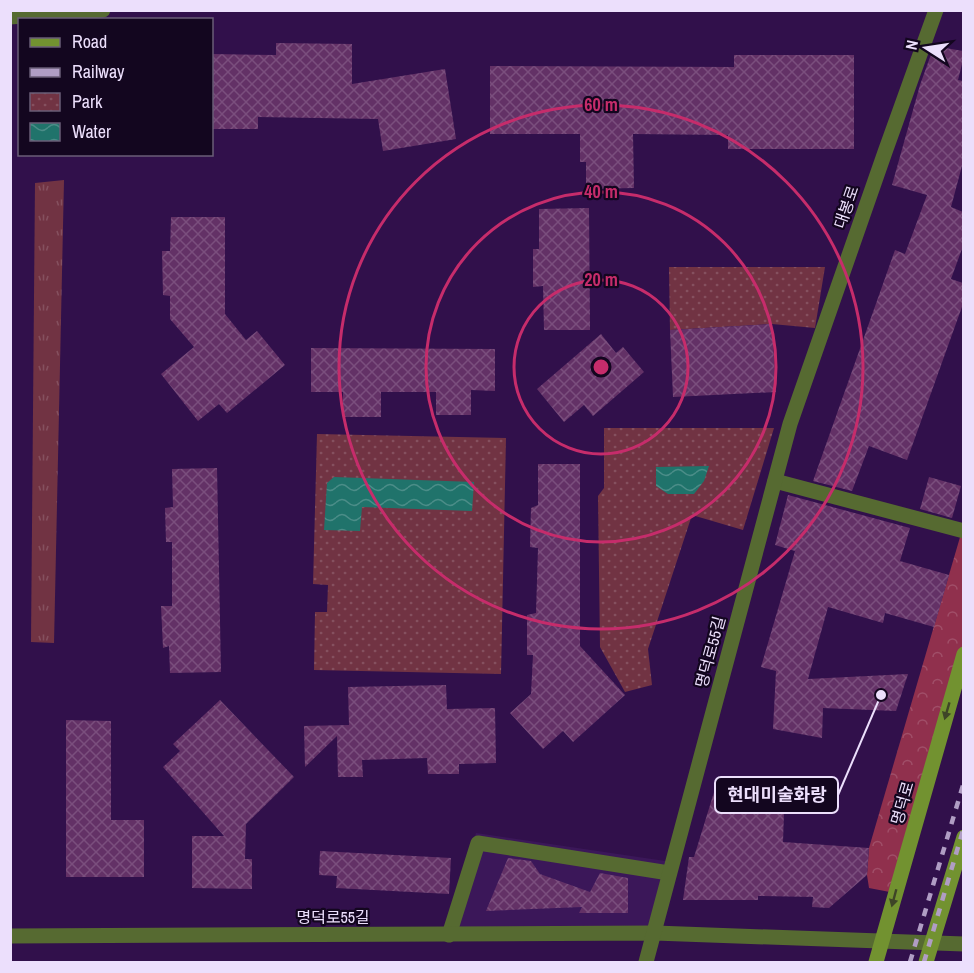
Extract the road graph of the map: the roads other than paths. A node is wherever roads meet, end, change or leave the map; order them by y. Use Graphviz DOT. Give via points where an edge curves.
graph roads {
  1 [pos="103,10"];
  2 [pos="936,10"];
  3 [pos="10,17"];
  4 [pos="793,417"];
  5 [pos="775,481"];
  6 [pos="963,531"];
  7 [pos="963,654"];
  8 [pos="963,837"];
  9 [pos="669,873"];
  10 [pos="655,933"];
  11 [pos="449,935"];
  12 [pos="10,936"];
  13 [pos="882,942"];
  14 [pos="931,944"];
  15 [pos="963,944"];
  16 [pos="646,963"];
  17 [pos="876,963"];
  18 [pos="926,963"];
  1 -- 3 [label="street"];
  2 -- 4 [label="street, 대봉로"];
  4 -- 5 [label="street, 명덕로55길"];
  5 -- 6 [label="street"];
  5 -- 9 [label="street, 명덕로55길"];
  7 -- 13 [label="main road, 명덕로, one-way"];
  8 -- 14 [label="main road"];
  9 -- 10 [label="street, 명덕로55길"];
  9 -- 11 [label="street" via="478,843"];
  10 -- 11 [label="street, 명덕로55길"];
  10 -- 13 [label="street, 명덕로55길"];
  10 -- 16 [label="street"];
  11 -- 12 [label="street, 명덕로55길"];
  13 -- 14 [label="street, 명덕로55길"];
  13 -- 17 [label="main road, 명덕로"];
  14 -- 15 [label="street, 명덕로55길"];
  14 -- 18 [label="main road"];
}
